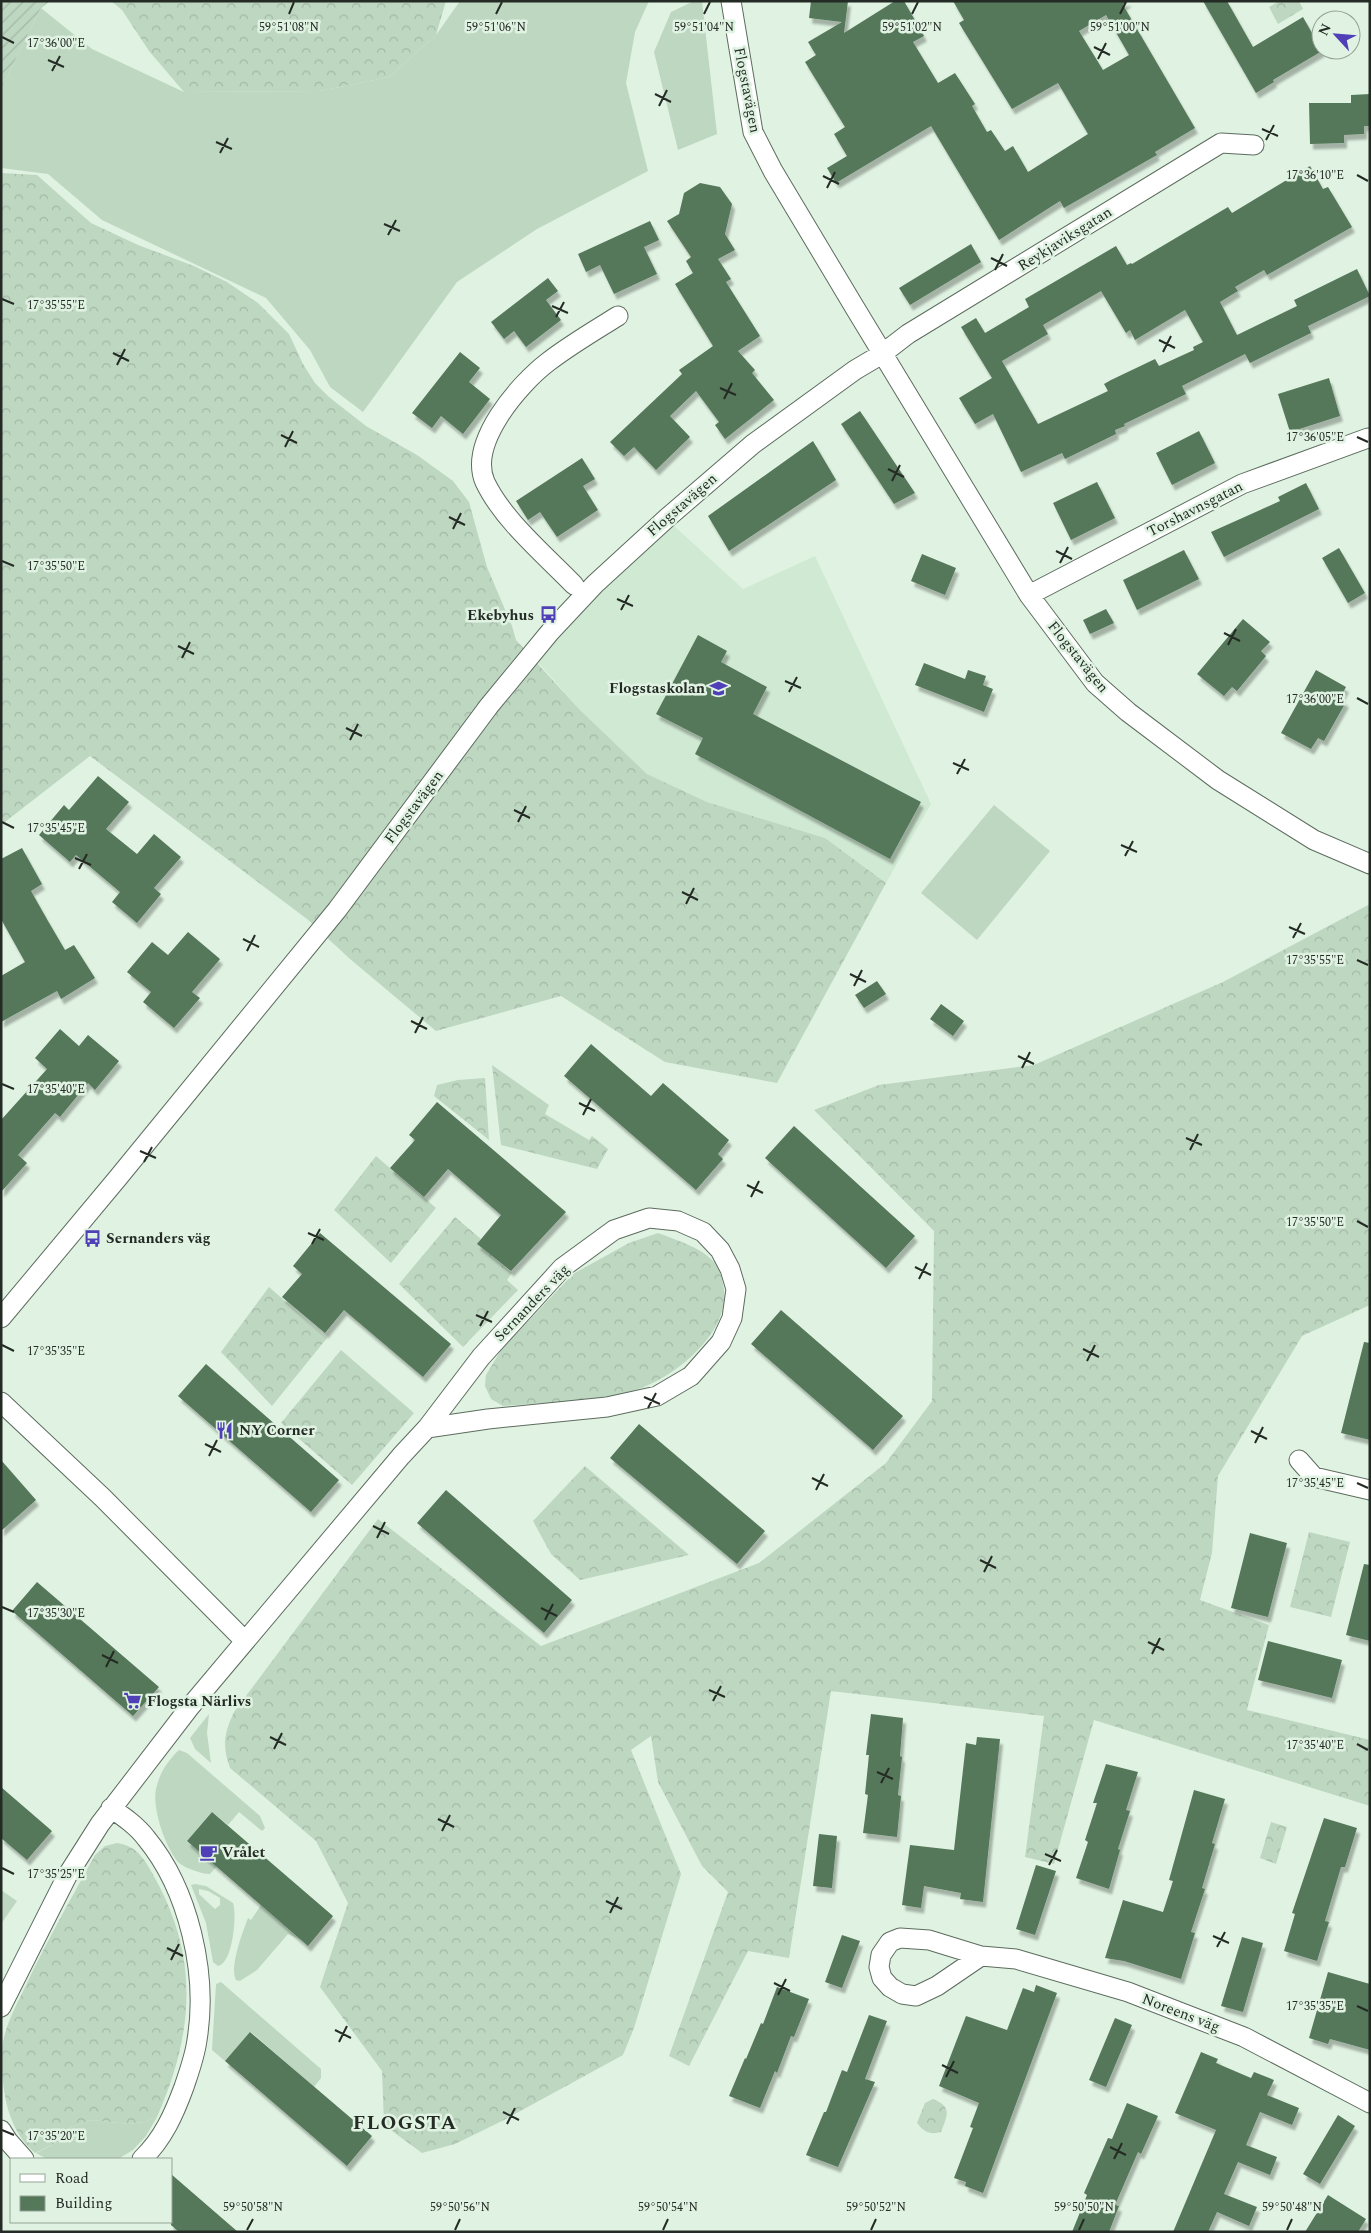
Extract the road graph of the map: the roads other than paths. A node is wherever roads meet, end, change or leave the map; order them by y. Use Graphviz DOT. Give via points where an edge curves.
graph roads {
  1 [pos="731,1"];
  2 [pos="1254,145"];
  3 [pos="618,316"];
  4 [pos="882,354"];
  5 [pos="1368,438"];
  6 [pos="574,585"];
  7 [pos="1029,595"];
  8 [pos="1370,864"];
  9 [pos="1,1318"];
  10 [pos="1,1402"];
  11 [pos="427,1428"];
  12 [pos="1299,1460"];
  13 [pos="1370,1490"];
  14 [pos="245,1641"];
  15 [pos="111,1808"];
  16 [pos="981,1956"];
  17 [pos="1,2007"];
  18 [pos="1370,2103"];
  19 [pos="1,2130"];
  20 [pos="23,2158"];
  21 [pos="143,2158"];
  1 -- 4 [label="street, Flogstavägen" via="753,132 778,180"];
  2 -- 4 [label="street, Reykjaviksgatan" via="1221,143 908,334"];
  3 -- 6 [label="street" via="546,363 516,393 493,424 482,453 485,481 507,516"];
  4 -- 7 [label="street, Flogstavägen"];
  4 -- 9 [label="street, Flogstavägen" via="752,444 595,584 550,632 489,706 337,910"];
  5 -- 7 [label="street, Torshavnsgatan" via="1242,484"];
  7 -- 8 [label="street, Flogstavägen" via="1095,683 1128,712 1226,785 1314,840"];
  10 -- 14 [label="street" via="103,1498"];
  11 -- 11 [label="street, Sernanders väg" via="607,1407 657,1396 691,1376 721,1342 732,1318 736,1289 720,1250 703,1232 678,1221 649,1218 614,1230 562,1268 481,1357"];
  11 -- 14 [label="street, Sernanders väg"];
  12 -- 13 [label="street" via="1314,1478"];
  14 -- 15 [label="street, Sernanders väg"];
  15 -- 17 [label="street, Sernanders väg" via="67,1876"];
  15 -- 21 [label="street" via="133,1823 147,1838 167,1871 186,1913 200,1974 197,2041 189,2072 169,2123 157,2144"];
  16 -- 16 [label="street, Noreens väg" via="916,1996 902,1994 890,1987 879,1968 881,1955 890,1942 900,1938 929,1940"];
  16 -- 18 [label="street, Noreens väg" via="1016,1959 1128,1992 1244,2037"];
  19 -- 20 [label="street"];
}
